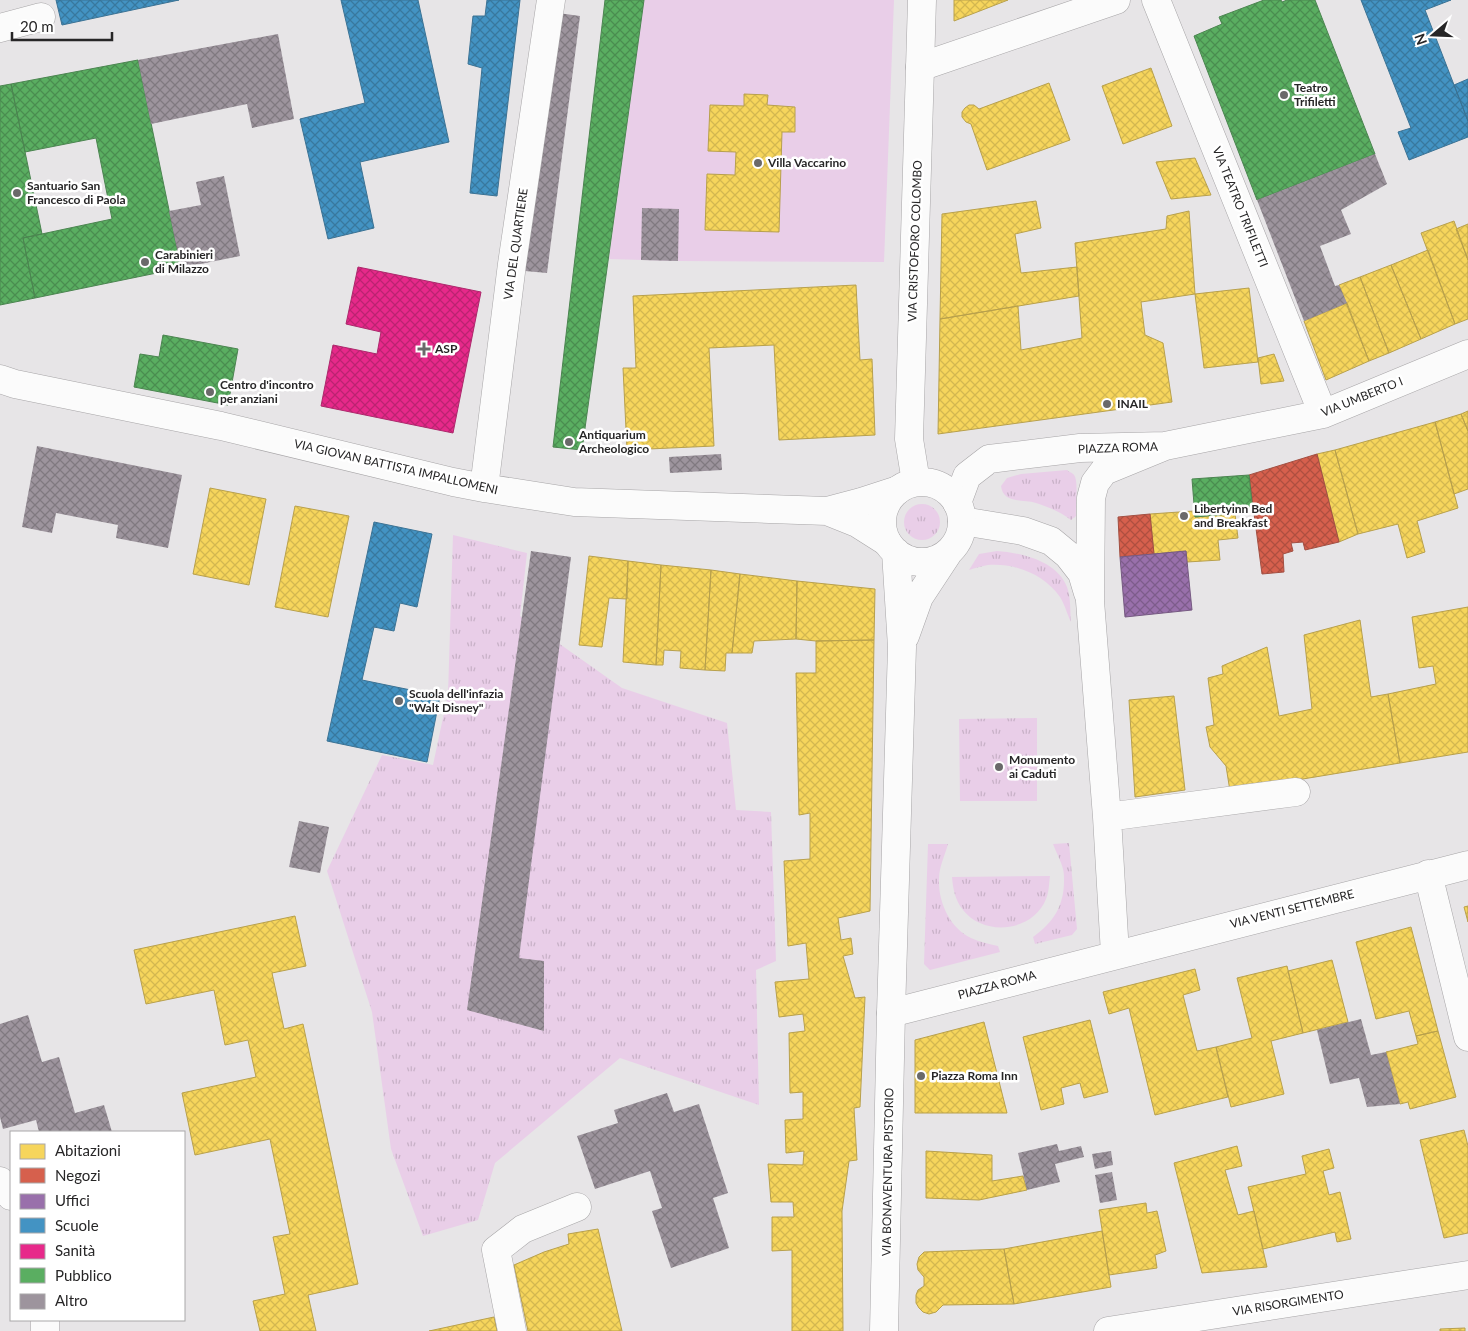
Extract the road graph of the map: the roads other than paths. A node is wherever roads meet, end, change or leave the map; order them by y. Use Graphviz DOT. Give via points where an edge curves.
graph roads {
  1 [pos="551,0"];
  2 [pos="922,0"];
  3 [pos="1116,0"];
  4 [pos="1156,0"];
  5 [pos="41,17"];
  6 [pos="0,28"];
  7 [pos="920,67"];
  8 [pos="1468,354"];
  9 [pos="0,379"];
  10 [pos="1324,414"];
  11 [pos="1165,446"];
  12 [pos="907,486"];
  13 [pos="484,488"];
  14 [pos="827,511"];
  15 [pos="960,512"];
  16 [pos="891,547"];
  17 [pos="948,553"];
  18 [pos="1090,601"];
  19 [pos="902,647"];
  20 [pos="1296,792"];
  21 [pos="1107,817"];
  22 [pos="1468,865"];
  23 [pos="1428,874"];
  24 [pos="1115,954"];
  25 [pos="891,1013"];
  26 [pos="1468,1037"];
  27 [pos="0,1181"];
  28 [pos="10,1195"];
  29 [pos="577,1208"];
  30 [pos="1468,1275"];
  31 [pos="512,1331"];
  32 [pos="884,1331"];
  33 [pos="1108,1331"];
  1 -- 13 [label="street, VIA DEL QUARTIERE" via="512,264"];
  2 -- 7 [label="street, VIA CRISTOFORO COLOMBO"];
  3 -- 7 [label="street"];
  4 -- 10 [label="street, VIA TEATRO TRIFILETTI"];
  5 -- 6 [label="street"];
  7 -- 12 [label="street, VIA CRISTOFORO COLOMBO"];
  8 -- 10 [label="street, VIA UMBERTO I"];
  9 -- 13 [label="street, VIA GIOVAN BATTISTA IMPALLOMENI" via="221,426"];
  10 -- 11 [label="street, VIA UMBERTO I"];
  11 -- 15 [label="street, PIAZZA ROMA" via="1080,448 989,459 968,476"];
  11 -- 18 [label="street, PIAZZA ROMA" via="1104,471 1095,483 1091,498"];
  12 -- 14 [label="street, VIA GIOVAN BATTISTA IMPALLOMENI"];
  12 -- 15 [label="street" via="928,482 940,486 950,494"];
  12 -- 16 [label="street, PIAZZA ROMA" via="890,498 884,508 883,531"];
  13 -- 14 [label="street, VIA GIOVAN BATTISTA IMPALLOMENI" via="574,502"];
  14 -- 16 [label="street, VIA GIOVAN BATTISTA IMPALLOMENI" via="857,523"];
  15 -- 17 [label="street, PIAZZA ROMA" via="961,533"];
  15 -- 18 [label="street, PIAZZA ROMA" via="1050,541 1068,555 1082,573"];
  16 -- 17 [label="street" via="905,559 916,562 939,559"];
  16 -- 19 [label="street, PIAZZA ROMA"];
  17 -- 19 [label="street, PIAZZA ROMA" via="919,597"];
  18 -- 21 [label="street, PIAZZA ROMA"];
  19 -- 25 [label="street, PIAZZA ROMA"];
  20 -- 21 [label="street"];
  21 -- 24 [label="street, PIAZZA ROMA"];
  22 -- 23 [label="street, VIA VENTI SETTEMBRE"];
  23 -- 24 [label="street, VIA VENTI SETTEMBRE"];
  23 -- 26 [label="street"];
  24 -- 25 [label="street, PIAZZA ROMA"];
  25 -- 32 [label="street, VIA BONAVENTURA PISTORIO"];
  27 -- 28 [label="street"];
  29 -- 31 [label="street" via="523,1230 496,1250"];
  30 -- 33 [label="street, VIA RISORGIMENTO"];
}
